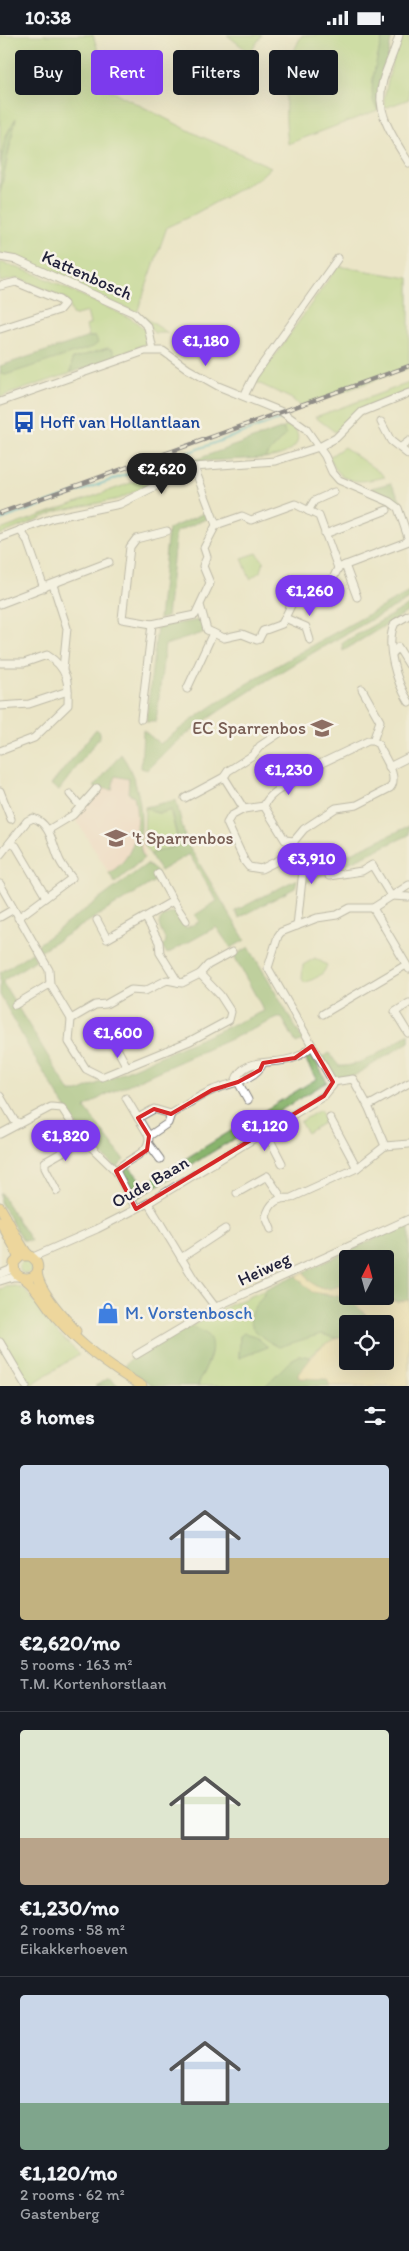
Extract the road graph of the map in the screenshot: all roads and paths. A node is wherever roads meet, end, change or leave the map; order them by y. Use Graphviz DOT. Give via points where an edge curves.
graph roads {
  1 [pos="399,35"];
  2 [pos="409,163"];
  3 [pos="0,257"];
  4 [pos="338,258"];
  5 [pos="0,286"];
  6 [pos="0,329"];
  7 [pos="154,350"];
  8 [pos="409,393"];
  9 [pos="244,396"];
  10 [pos="0,402"];
  11 [pos="381,422"];
  12 [pos="409,441"];
  13 [pos="319,447"];
  14 [pos="401,447"];
  15 [pos="409,455"];
  16 [pos="194,467"];
  17 [pos="334,493"];
  18 [pos="387,509"];
  19 [pos="308,511"];
  20 [pos="216,525"];
  21 [pos="20,530"];
  22 [pos="167,531"];
  23 [pos="325,534"];
  24 [pos="0,538"];
  25 [pos="409,541"];
  26 [pos="109,562"];
  27 [pos="345,565"];
  28 [pos="338,568"];
  29 [pos="53,585"];
  30 [pos="44,588"];
  31 [pos="357,597"];
  32 [pos="0,603"];
  33 [pos="200,605"];
  34 [pos="409,615"];
  35 [pos="284,618"];
  36 [pos="152,624"];
  37 [pos="213,633"];
  38 [pos="310,640"];
  39 [pos="392,653"];
  40 [pos="0,663"];
  41 [pos="409,665"];
  42 [pos="63,669"];
  43 [pos="187,689"];
  44 [pos="362,689"];
  45 [pos="68,691"];
  46 [pos="409,702"];
  47 [pos="0,706"];
  48 [pos="141,719"];
  49 [pos="278,734"];
  50 [pos="373,741"];
  51 [pos="0,751"];
  52 [pos="409,757"];
  53 [pos="389,767"];
  54 [pos="224,777"];
  55 [pos="97,788"];
  56 [pos="0,791"];
  57 [pos="70,794"];
  58 [pos="185,798"];
  59 [pos="264,806"];
  60 [pos="81,807"];
  61 [pos="244,809"];
  62 [pos="11,819"];
  63 [pos="48,830"];
  64 [pos="294,841"];
  65 [pos="10,843"];
  66 [pos="292,853"];
  67 [pos="0,855"];
  68 [pos="158,875"];
  69 [pos="329,876"];
  70 [pos="0,884"];
  71 [pos="409,885"];
  72 [pos="391,896"];
  73 [pos="46,897"];
  74 [pos="409,897"];
  75 [pos="173,901"];
  76 [pos="372,908"];
  77 [pos="14,909"];
  78 [pos="0,917"];
  79 [pos="18,918"];
  80 [pos="146,918"];
  81 [pos="97,920"];
  82 [pos="186,921"];
  83 [pos="297,926"];
  84 [pos="232,952"];
  85 [pos="407,967"];
  86 [pos="200,974"];
  87 [pos="178,982"];
  88 [pos="50,984"];
  89 [pos="409,1003"];
  90 [pos="15,1005"];
  91 [pos="323,1014"];
  92 [pos="71,1019"];
  93 [pos="408,1033"];
  94 [pos="114,1043"];
  95 [pos="312,1046"];
  96 [pos="127,1067"];
  97 [pos="237,1082"];
  98 [pos="333,1082"];
  99 [pos="409,1083"];
  100 [pos="0,1096"];
  101 [pos="126,1098"];
  102 [pos="248,1100"];
  103 [pos="368,1106"];
  104 [pos="171,1113"];
  105 [pos="138,1118"];
  106 [pos="330,1119"];
  107 [pos="19,1123"];
  108 [pos="266,1132"];
  109 [pos="0,1134"];
  110 [pos="80,1136"];
  111 [pos="149,1136"];
  112 [pos="150,1144"];
  113 [pos="409,1144"];
  114 [pos="385,1146"];
  115 [pos="160,1159"];
  116 [pos="282,1163"];
  117 [pos="357,1168"];
  118 [pos="116,1171"];
  119 [pos="57,1191"];
  120 [pos="237,1193"];
  121 [pos="282,1198"];
  122 [pos="148,1203"];
  123 [pos="0,1207"];
  124 [pos="136,1209"];
  125 [pos="409,1219"];
  126 [pos="0,1221"];
  127 [pos="225,1229"];
  128 [pos="271,1229"];
  129 [pos="59,1247"];
  130 [pos="31,1256"];
  131 [pos="181,1258"];
  132 [pos="16,1262"];
  133 [pos="37,1269"];
  134 [pos="0,1274"];
  135 [pos="22,1278"];
  136 [pos="0,1281"];
  137 [pos="216,1308"];
  138 [pos="1,1346"];
  139 [pos="136,1355"];
  140 [pos="106,1362"];
  141 [pos="26,1386"];
  142 [pos="142,1386"];
  1 -- 2 [label="street" via="382,85 381,110 386,125"];
  3 -- 7 [label="street, Kattenbosch" via="17,260 134,313 148,327"];
  4 -- 9 [label="street" via="254,376"];
  5 -- 6 [label="street, Kattenbosch" via="16,282 64,304 59,310"];
  7 -- 9 [label="street" via="171,355 218,386"];
  7 -- 10 [label="street"];
  8 -- 13 [label="street" via="362,412 336,438"];
  9 -- 13 [label="street" via="282,412 306,429"];
  11 -- 14 [label="street" via="391,441"];
  12 -- 14 [label="street"];
  13 -- 16 [label="street" via="275,461"];
  13 -- 25 [label="street" via="338,480 398,508"];
  14 -- 15 [label="street"];
  16 -- 20 [label="street"];
  16 -- 21 [label="street" via="120,504 54,518"];
  17 -- 19 [label="street" via="314,501"];
  18 -- 23 [label="street"];
  19 -- 20 [label="street" via="294,504 251,520 242,516"];
  19 -- 23 [label="street" via="320,516"];
  20 -- 33 [label="street" via="204,548 207,557 203,566 210,583"];
  21 -- 24 [label="street"];
  21 -- 30 [label="street"];
  22 -- 36 [label="street" via="136,539 130,547 122,619"];
  23 -- 28 [label="street"];
  25 -- 27 [label="street"];
  26 -- 29 [label="street"];
  27 -- 28 [label="street"];
  27 -- 31 [label="street"];
  28 -- 35 [label="street" via="331,583 294,597"];
  29 -- 30 [label="street"];
  29 -- 42 [label="street" via="67,628"];
  30 -- 32 [label="street"];
  33 -- 36 [label="street" via="192,617"];
  33 -- 37 [label="street" via="207,630"];
  34 -- 39 [label="street" via="395,623"];
  35 -- 37 [label="street" via="282,624 263,631 257,640 242,634 224,638"];
  35 -- 38 [label="street" via="306,627"];
  36 -- 48 [label="street"];
  37 -- 43 [label="street"];
  39 -- 41 [label="street" via="398,647"];
  39 -- 46 [label="street" via="399,686"];
  40 -- 42 [label="street" via="24,663 47,655 59,662"];
  42 -- 45 [label="street"];
  44 -- 50 [label="street" via="380,721"];
  45 -- 47 [label="street" via="29,704"];
  45 -- 51 [label="street" via="68,705 34,738"];
  49 -- 54 [label="street"];
  50 -- 53 [label="street" via="378,744"];
  50 -- 59 [label="street" via="334,755 305,771 271,794"];
  52 -- 53 [label="street"];
  53 -- 64 [label="street" via="394,778 390,788 357,805 332,810 304,829"];
  54 -- 58 [label="street"];
  54 -- 61 [label="street"];
  55 -- 60 [label="street"];
  56 -- 62 [label="street"];
  57 -- 60 [label="street"];
  59 -- 61 [label="street"];
  59 -- 64 [label="street" via="285,840"];
  60 -- 63 [label="street"];
  61 -- 66 [label="street" via="231,816 227,823 249,867 261,869"];
  63 -- 65 [label="street" via="33,819"];
  63 -- 73 [label="street" via="62,864 72,878"];
  64 -- 66 [label="street"];
  65 -- 67 [label="street"];
  65 -- 73 [label="street" via="16,847"];
  66 -- 83 [label="street" via="303,870"];
  68 -- 75 [label="street"];
  69 -- 72 [label="street" via="362,871 372,865"];
  70 -- 77 [label="street"];
  71 -- 72 [label="street"];
  72 -- 74 [label="street"];
  72 -- 76 [label="street"];
  73 -- 79 [label="street"];
  75 -- 80 [label="street"];
  75 -- 82 [label="street"];
  76 -- 83 [label="street" via="350,907 337,915"];
  76 -- 85 [label="street"];
  77 -- 78 [label="street"];
  77 -- 79 [label="street"];
  79 -- 88 [label="street" via="49,970"];
  80 -- 81 [label="street" via="107,939"];
  80 -- 87 [label="street" via="159,942 160,953"];
  83 -- 95 [label="street" via="278,935 268,968"];
  84 -- 86 [label="street" via="208,965"];
  85 -- 91 [label="street"];
  86 -- 87 [label="street"];
  86 -- 96 [label="street" via="231,1012 228,1020 190,1041"];
  87 -- 92 [label="street" via="166,980 145,991 131,990"];
  88 -- 90 [label="street"];
  88 -- 92 [label="street"];
  89 -- 93 [label="street" via="394,1012"];
  92 -- 96 [label="street" via="68,1042 86,1069 102,1077"];
  94 -- 96 [label="street"];
  95 -- 97 [label="street" via="295,1058 243,1068"];
  95 -- 98 [label="street"];
  97 -- 102 [label="street"];
  97 -- 104 [label="street" via="212,1090"];
  98 -- 103 [label="street" via="353,1079"];
  98 -- 108 [label="street, Oude Baan" via="324,1096"];
  99 -- 103 [label="street"];
  100 -- 107 [label="street"];
  101 -- 105 [label="street"];
  103 -- 114 [label="street"];
  104 -- 105 [label="street" via="154,1109"];
  104 -- 111 [label="street" via="168,1123"];
  105 -- 111 [label="street"];
  106 -- 117 [label="street"];
  107 -- 109 [label="street"];
  107 -- 110 [label="street" via="58,1106"];
  108 -- 116 [label="street"];
  108 -- 122 [label="street, Oude Baan"];
  110 -- 118 [label="street"];
  110 -- 119 [label="street" via="73,1146 45,1162"];
  111 -- 112 [label="street"];
  112 -- 115 [label="street"];
  112 -- 118 [label="street" via="147,1150"];
  113 -- 114 [label="street"];
  114 -- 117 [label="street"];
  117 -- 121 [label="street" via="291,1198"];
  118 -- 124 [label="street"];
  120 -- 121 [label="street" via="267,1176"];
  121 -- 128 [label="street" via="272,1203 267,1212"];
  122 -- 124 [label="street, Oude Baan"];
  122 -- 131 [label="street"];
  123 -- 130 [label="main road"];
  124 -- 129 [label="street, Oude Baan"];
  125 -- 137 [label="street, Heiweg"];
  126 -- 132 [label="main road" via="15,1248"];
  127 -- 131 [label="street"];
  129 -- 130 [label="street, Oude Baan"];
  129 -- 133 [label="street, Oude Baan" via="41,1261"];
  130 -- 132 [label="main road" via="24,1255"];
  130 -- 133 [label="main road"];
  131 -- 137 [label="street"];
  132 -- 134 [label="street" via="10,1270"];
  132 -- 135 [label="main road" via="15,1272"];
  133 -- 135 [label="main road" via="32,1277"];
  133 -- 140 [label="main road" via="38,1278 51,1300"];
  135 -- 136 [label="street"];
  135 -- 140 [label="main road" via="30,1283 67,1329"];
  137 -- 139 [label="street, Heiweg"];
  138 -- 141 [label="street"];
  140 -- 142 [label="main road"];
}
